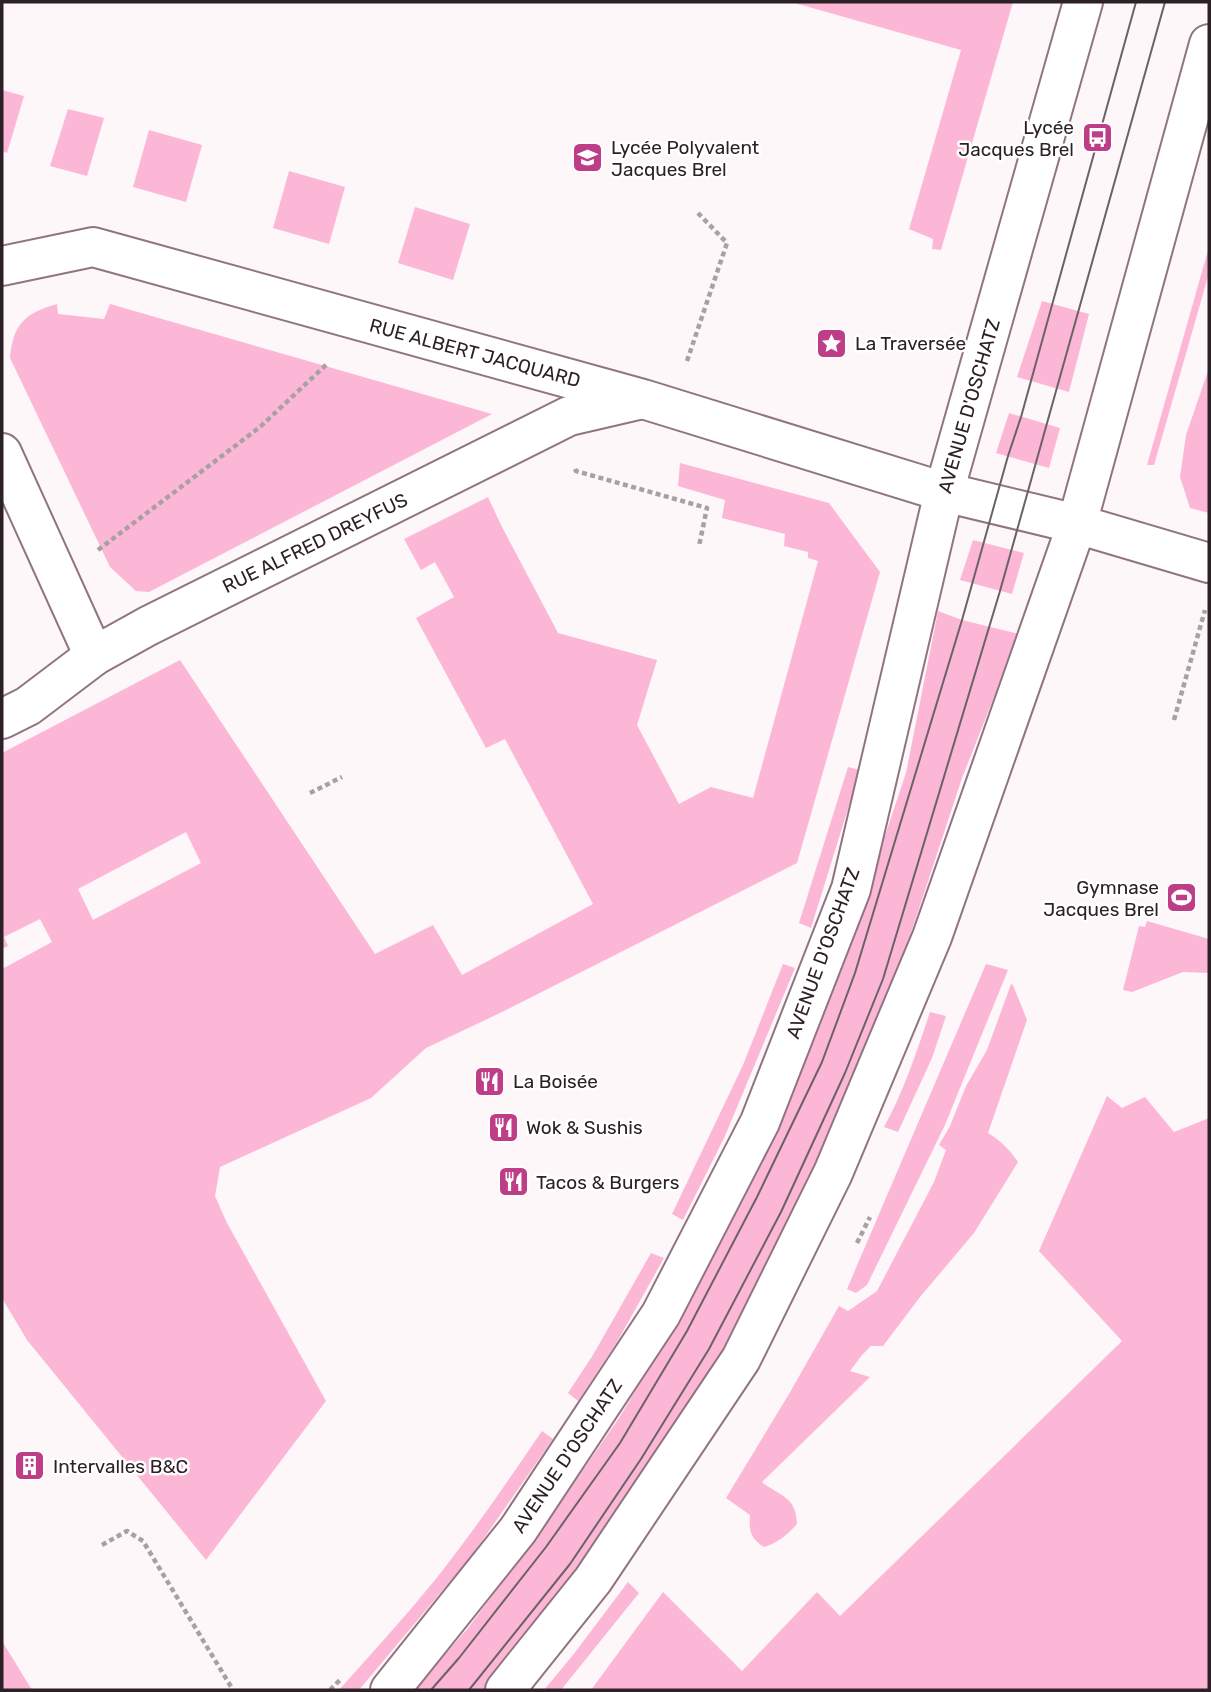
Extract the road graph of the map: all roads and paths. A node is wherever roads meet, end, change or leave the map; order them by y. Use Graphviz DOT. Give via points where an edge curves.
graph roads {
  1 [pos="1083,2"];
  2 [pos="1209,44"];
  3 [pos="698,213"];
  4 [pos="2,266"];
  5 [pos="366,323"];
  6 [pos="687,361"];
  7 [pos="643,399"];
  8 [pos="562,420"];
  9 [pos="2,453"];
  10 [pos="944,492"];
  11 [pos="1077,524"];
  12 [pos="699,546"];
  13 [pos="1209,563"];
  14 [pos="56,572"];
  15 [pos="1204,615"];
  16 [pos="94,656"];
  17 [pos="2,719"];
  18 [pos="1174,720"];
  19 [pos="342,778"];
  20 [pos="310,793"];
  21 [pos="102,1545"];
  22 [pos="348,1671"];
  23 [pos="233,1690"];
  24 [pos="330,1690"];
  25 [pos="390,1690"];
  26 [pos="505,1690"];
  1 -- 10 [label="street, AVENUE D'OSCHATZ"];
  2 -- 11 [label="street"];
  3 -- 6 [label="path" via="727,243"];
  4 -- 5 [label="street, RUE ALBERT JACQUARD" via="93,247"];
  5 -- 7 [label="street, RUE ALBERT JACQUARD"];
  5 -- 14 [label="path" via="260,426 95,552"];
  7 -- 8 [label="street, RUE ALFRED DREYFUS"];
  7 -- 10 [label="street, RUE ALBERT JACQUARD"];
  8 -- 12 [label="path" via="576,471 707,508"];
  8 -- 16 [label="street, RUE ALFRED DREYFUS"];
  9 -- 14 [label="street"];
  10 -- 11 [label="street, RUE ALBERT JACQUARD"];
  10 -- 25 [label="street, AVENUE D'OSCHATZ" via="850,889 760,1122 661,1314 518,1530"];
  11 -- 13 [label="street, RUE ALBERT JACQUARD"];
  11 -- 26 [label="street" via="932,937 834,1173 741,1359 593,1580"];
  14 -- 16 [label="street"];
  15 -- 18 [label="path"];
  16 -- 17 [label="street, RUE ALFRED DREYFUS"];
  19 -- 20 [label="path"];
  21 -- 23 [label="path" via="127,1531 143,1541"];
  22 -- 24 [label="path"];
}
